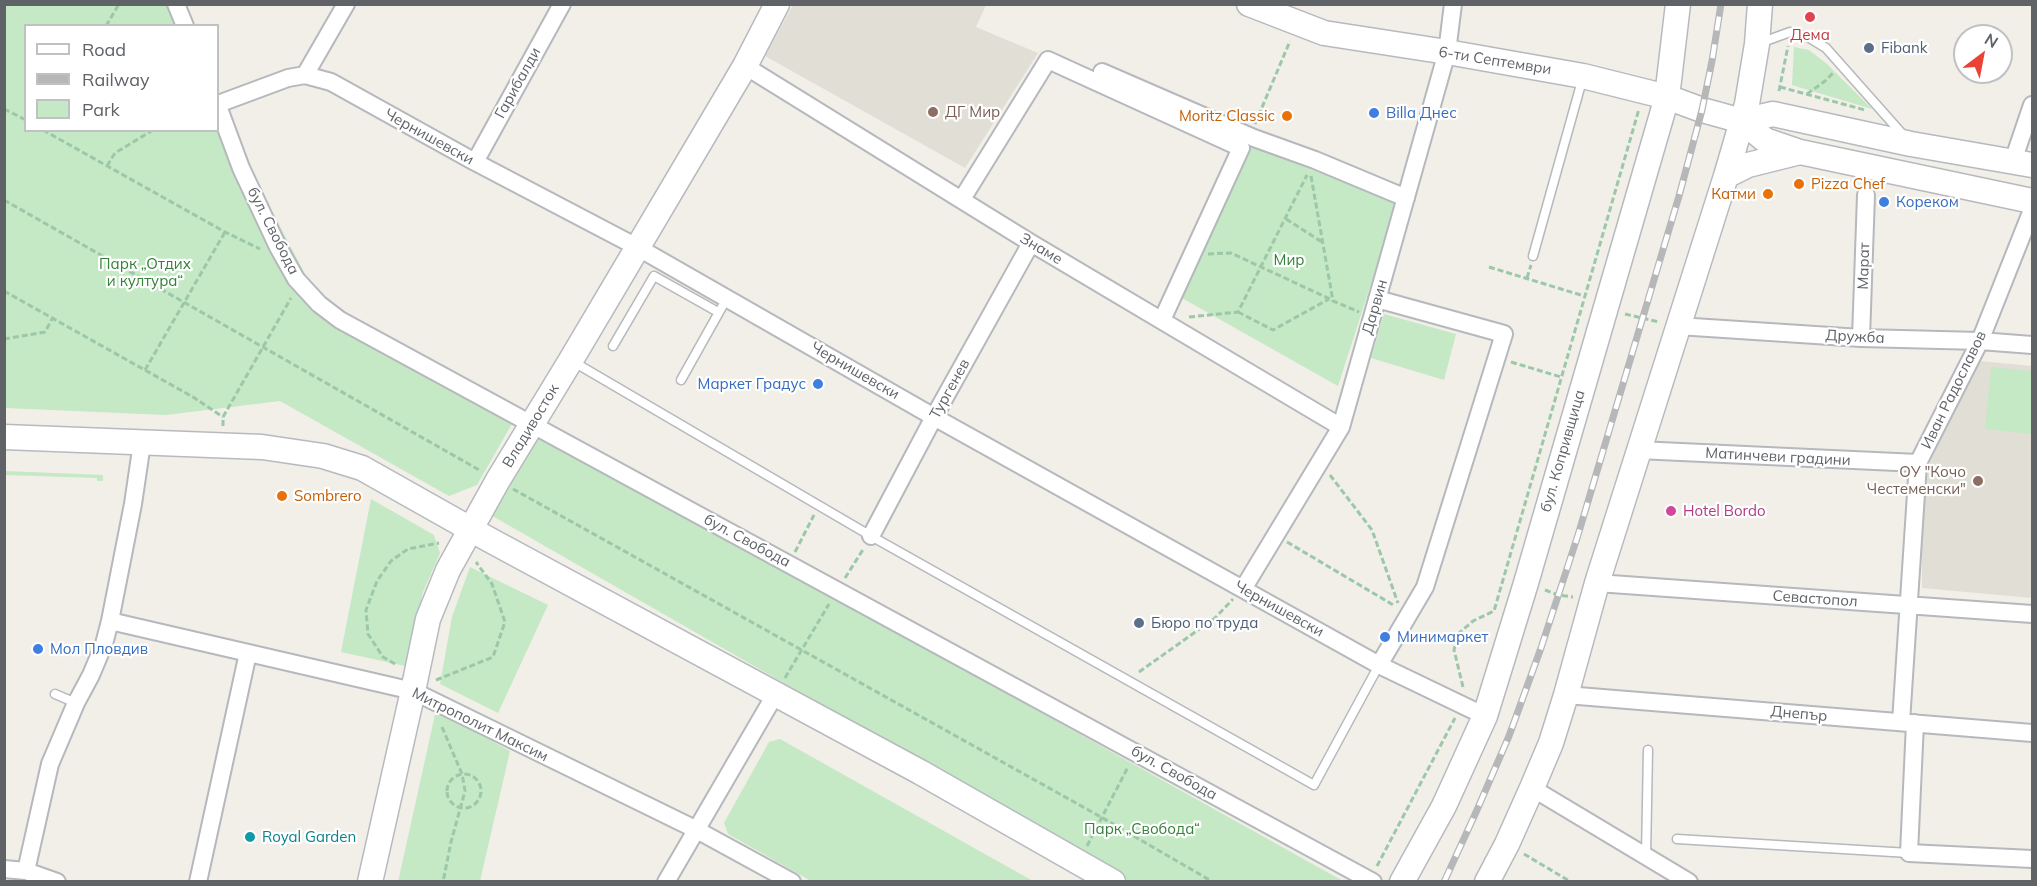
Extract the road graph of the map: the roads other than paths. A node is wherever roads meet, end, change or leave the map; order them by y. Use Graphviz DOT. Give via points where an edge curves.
graph roads {
  1 [pos="176,4"];
  2 [pos="346,4"];
  3 [pos="562,4"];
  4 [pos="777,4"];
  5 [pos="1249,4"];
  6 [pos="1453,4"];
  7 [pos="1678,4"];
  8 [pos="1760,4"];
  9 [pos="183,24"];
  10 [pos="1757,44"];
  11 [pos="1447,52"];
  12 [pos="1063,55"];
  13 [pos="745,66"];
  14 [pos="305,75"];
  15 [pos="1583,75"];
  16 [pos="1655,95"];
  17 [pos="219,105"];
  18 [pos="2032,105"];
  19 [pos="219,108"];
  20 [pos="1742,121"];
  21 [pos="1911,144"];
  22 [pos="1800,152"];
  23 [pos="475,162"];
  24 [pos="2023,163"];
  25 [pos="1726,176"];
  26 [pos="1866,195"];
  27 [pos="1406,198"];
  28 [pos="962,199"];
  29 [pos="2032,201"];
  30 [pos="2032,210"];
  31 [pos="1031,243"];
  32 [pos="637,247"];
  33 [pos="1533,256"];
  34 [pos="1377,299"];
  35 [pos="722,305"];
  36 [pos="1162,320"];
  37 [pos="1678,326"];
  38 [pos="1861,338"];
  39 [pos="1980,341"];
  40 [pos="613,345"];
  41 [pos="2032,345"];
  42 [pos="571,360"];
  43 [pos="681,380"];
  44 [pos="934,417"];
  45 [pos="531,424"];
  46 [pos="1341,427"];
  47 [pos="4,437"];
  48 [pos="142,443"];
  49 [pos="1638,450"];
  50 [pos="1918,463"];
  51 [pos="470,528"];
  52 [pos="871,536"];
  53 [pos="1243,589"];
  54 [pos="1595,592"];
  55 [pos="1908,605"];
  56 [pos="2032,614"];
  57 [pos="110,621"];
  58 [pos="248,653"];
  59 [pos="1379,665"];
  60 [pos="770,690"];
  61 [pos="413,691"];
  62 [pos="55,694"];
  63 [pos="1566,695"];
  64 [pos="76,703"];
  65 [pos="1485,716"];
  66 [pos="1908,722"];
  67 [pos="2032,733"];
  68 [pos="1648,750"];
  69 [pos="1532,788"];
  70 [pos="695,829"];
  71 [pos="1677,839"];
  72 [pos="1909,853"];
  73 [pos="1646,856"];
  74 [pos="2032,859"];
  75 [pos="4,869"];
  76 [pos="26,871"];
  77 [pos="1372,881"];
  78 [pos="57,882"];
  79 [pos="198,882"];
  80 [pos="370,882"];
  81 [pos="666,882"];
  82 [pos="792,882"];
  83 [pos="1113,882"];
  84 [pos="1402,882"];
  85 [pos="1487,882"];
  86 [pos="1689,882"];
  1 -- 9 [label="street"];
  2 -- 14 [label="street"];
  3 -- 23 [label="street, Гарибалди"];
  4 -- 13 [label="street, Владивосток"];
  5 -- 11 [label="street, 6-ти Септември" via="1324,33"];
  6 -- 11 [label="street, Дарвин"];
  7 -- 16 [label="street, бул. Копривщица"];
  8 -- 10 [label="street"];
  10 -- 20 [label="street"];
  10 -- 21 [label="lane" via="1790,32 1826,48"];
  11 -- 15 [label="street, 6-ти Септември"];
  11 -- 27 [label="street, Дарвин"];
  12 -- 27 [label="street"];
  13 -- 28 [label="street, Знаме"];
  13 -- 32 [label="street, Владивосток"];
  14 -- 17 [label="street, Чернишевски"];
  14 -- 23 [label="street, Чернишевски" via="331,81"];
  15 -- 16 [label="street, 6-ти Септември"];
  15 -- 33 [label="lane"];
  16 -- 20 [label="street, 6-ти Септември"];
  16 -- 65 [label="street, бул. Копривщица" via="1605,308"];
  18 -- 24 [label="street"];
  19 -- 45 [label="street, бул. Свобода" via="241,168 278,247 296,279 319,304 340,321"];
  20 -- 21 [label="street, 6-ти Септември" via="1773,114"];
  20 -- 22 [label="street, 6-ти Септември" via="1765,140"];
  20 -- 25 [label="street"];
  21 -- 24 [label="street, 6-ти Септември"];
  22 -- 25 [label="street" via="1748,165"];
  22 -- 29 [label="street, 6-ти Септември"];
  23 -- 32 [label="street, Чернишевски"];
  25 -- 37 [label="street"];
  26 -- 38 [label="street, Марат"];
  27 -- 34 [label="street, Дарвин"];
  28 -- 31 [label="street, Знаме"];
  28 -- 36 [label="street" via="1048,60 1241,148"];
  30 -- 39 [label="street, Иван Радославов"];
  31 -- 36 [label="street, Знаме"];
  31 -- 44 [label="street, Тургенев"];
  32 -- 35 [label="street, Чернишевски"];
  32 -- 42 [label="street, Владивосток"];
  34 -- 46 [label="street, Дарвин"];
  34 -- 59 [label="street" via="1504,334 1425,587"];
  35 -- 40 [label="lane" via="654,276"];
  35 -- 43 [label="lane"];
  35 -- 44 [label="street, Чернишевски"];
  36 -- 46 [label="street, Знаме"];
  37 -- 38 [label="street, Дружба"];
  37 -- 49 [label="street"];
  38 -- 39 [label="street, Дружба"];
  39 -- 41 [label="street, Дружба"];
  39 -- 50 [label="street, Иван Радославов"];
  42 -- 45 [label="street, Владивосток"];
  42 -- 52 [label="lane"];
  44 -- 52 [label="street, Тургенев"];
  44 -- 53 [label="street, Чернишевски"];
  45 -- 51 [label="street, Владивосток"];
  45 -- 77 [label="street, бул. Свобода"];
  46 -- 53 [label="street, Дарвин"];
  47 -- 48 [label="street"];
  48 -- 51 [label="street" via="262,447 323,456 362,468"];
  48 -- 57 [label="street"];
  49 -- 50 [label="street, Матинчеви градини"];
  49 -- 54 [label="street"];
  50 -- 55 [label="street, Иван Радославов"];
  51 -- 60 [label="street"];
  51 -- 61 [label="street, Владивосток" via="428,619"];
  52 -- 59 [label="lane" via="1314,785"];
  53 -- 59 [label="street, Чернишевски"];
  54 -- 55 [label="street, Севастопол"];
  54 -- 63 [label="street"];
  55 -- 56 [label="street, Севастопол"];
  55 -- 66 [label="street, Иван Радославов"];
  57 -- 58 [label="street, Митрополит Максим"];
  57 -- 64 [label="street" via="104,644"];
  58 -- 61 [label="street, Митрополит Максим"];
  58 -- 79 [label="street"];
  59 -- 65 [label="street, Чернишевски"];
  60 -- 70 [label="street"];
  60 -- 83 [label="street"];
  61 -- 70 [label="street, Митрополит Максим"];
  61 -- 80 [label="street, Владивосток"];
  62 -- 64 [label="lane"];
  63 -- 66 [label="street, Днепър"];
  63 -- 69 [label="street"];
  64 -- 76 [label="street" via="50,764"];
  65 -- 84 [label="street, бул. Копривщица" via="1444,806"];
  66 -- 67 [label="street, Днепър"];
  66 -- 72 [label="street, Иван Радославов"];
  68 -- 73 [label="lane"];
  69 -- 73 [label="street"];
  69 -- 85 [label="street"];
  70 -- 81 [label="street"];
  70 -- 82 [label="street, Митрополит Максим"];
  71 -- 72 [label="lane"];
  72 -- 74 [label="street"];
  73 -- 86 [label="street"];
  75 -- 76 [label="street"];
  76 -- 78 [label="street"];
}
